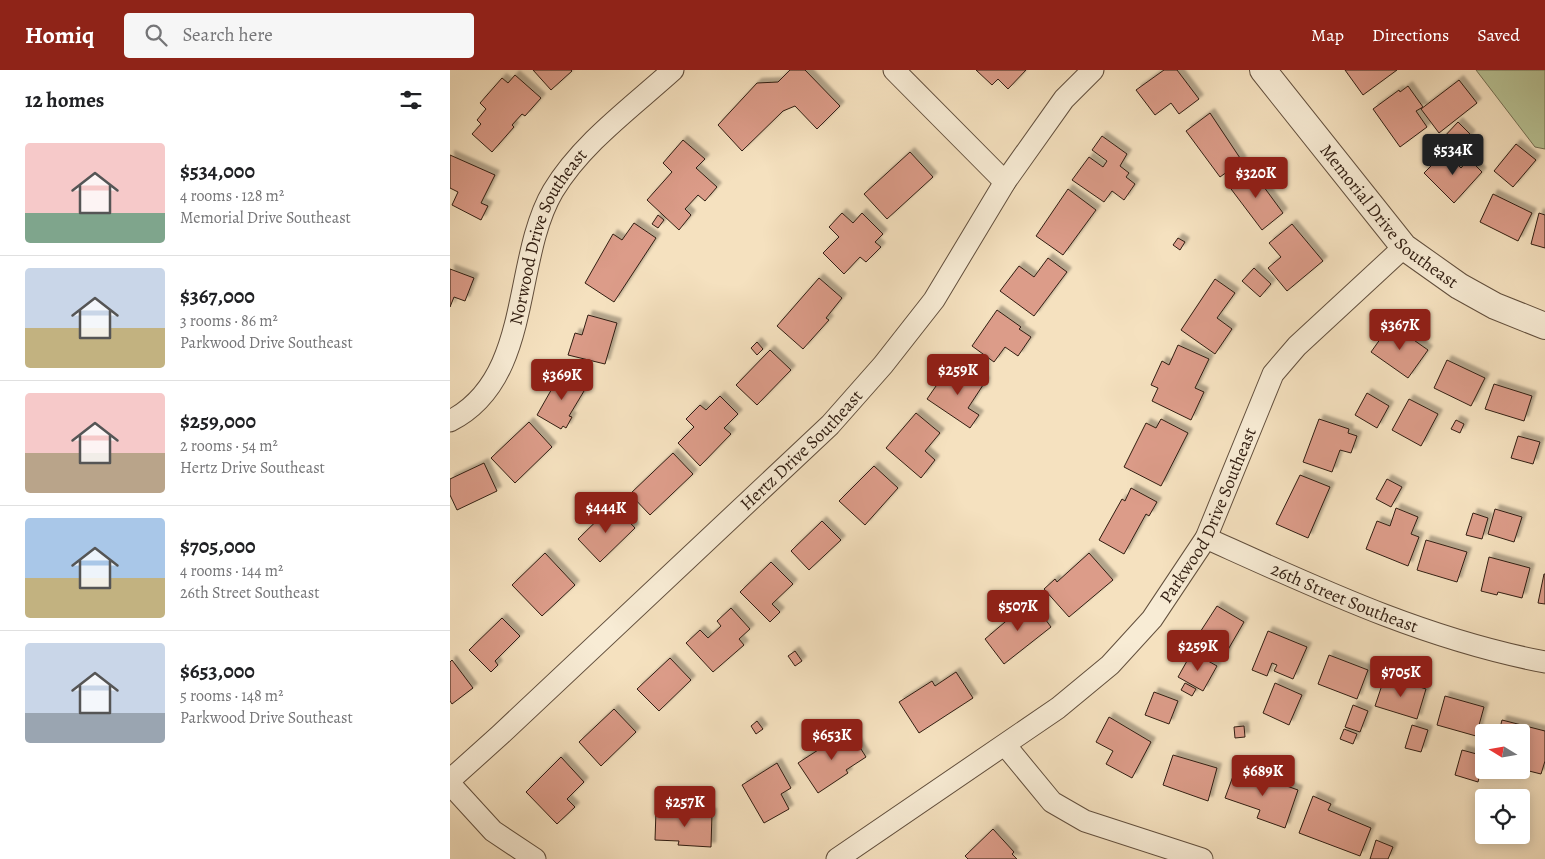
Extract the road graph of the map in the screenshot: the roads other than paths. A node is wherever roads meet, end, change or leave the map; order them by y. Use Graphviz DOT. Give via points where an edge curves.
graph roads {
  1 [pos="673,70"];
  2 [pos="894,70"];
  3 [pos="1093,70"];
  4 [pos="1263,70"];
  5 [pos="1005,182"];
  6 [pos="1404,247"];
  7 [pos="1545,326"];
  8 [pos="450,422"];
  9 [pos="1206,538"];
  10 [pos="1545,662"];
  11 [pos="1005,745"];
  12 [pos="450,780"];
  13 [pos="450,784"];
  14 [pos="535,859"];
  15 [pos="837,859"];
  16 [pos="1202,859"];
  1 -- 8 [label="street, Norwood Drive Southeast" via="576,158 552,193 535,234 515,328 500,367 483,395"];
  2 -- 5 [label="street"];
  3 -- 5 [label="street, Hertz Drive Southeast" via="1064,99"];
  4 -- 6 [label="street, Memorial Drive Southeast"];
  5 -- 12 [label="street, Hertz Drive Southeast" via="934,300 830,426"];
  6 -- 7 [label="street, Memorial Drive Southeast" via="1459,286 1495,306"];
  6 -- 9 [label="street, Parkwood Drive Southeast" via="1297,346 1273,374"];
  9 -- 10 [label="street, 26th Street Southeast" via="1353,604 1446,637"];
  9 -- 11 [label="street, Parkwood Drive Southeast" via="1152,619 1110,665 1058,708"];
  11 -- 15 [label="street, Parkwood Drive Southeast"];
  11 -- 16 [label="street" via="1052,802 1085,822"];
  13 -- 14 [label="street" via="493,831"];
}
